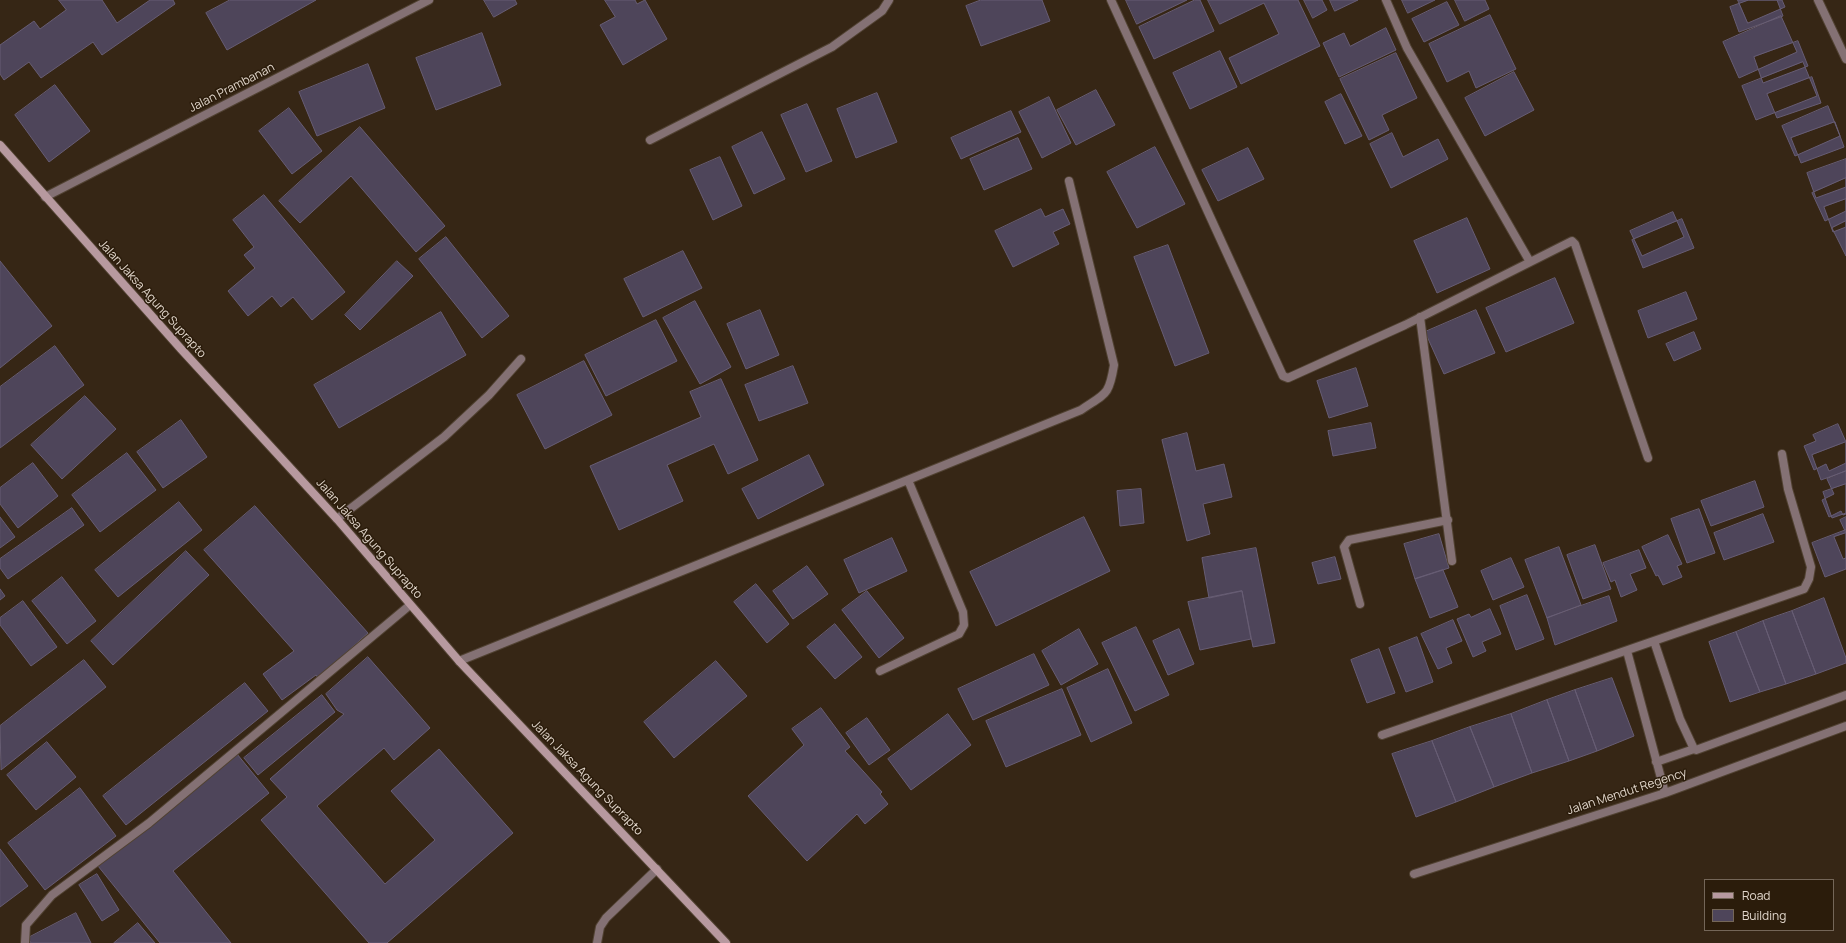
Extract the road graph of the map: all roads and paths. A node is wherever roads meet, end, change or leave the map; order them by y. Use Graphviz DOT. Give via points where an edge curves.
graph roads {
  1 [pos="429,0"];
  2 [pos="889,0"];
  3 [pos="1111,0"];
  4 [pos="1386,0"];
  5 [pos="1818,0"];
  6 [pos="1846,59"];
  7 [pos="650,140"];
  8 [pos="0,145"];
  9 [pos="1069,181"];
  10 [pos="45,197"];
  11 [pos="1530,262"];
  12 [pos="1420,317"];
  13 [pos="521,359"];
  14 [pos="1782,454"];
  15 [pos="1648,458"];
  16 [pos="908,480"];
  17 [pos="337,519"];
  18 [pos="1448,520"];
  19 [pos="1452,561"];
  20 [pos="1360,604"];
  21 [pos="410,605"];
  22 [pos="1654,641"];
  23 [pos="1627,651"];
  24 [pos="459,661"];
  25 [pos="880,671"];
  26 [pos="1846,695"];
  27 [pos="1846,726"];
  28 [pos="1382,735"];
  29 [pos="1694,749"];
  30 [pos="1656,762"];
  31 [pos="1665,793"];
  32 [pos="657,869"];
  33 [pos="1414,874"];
  34 [pos="24,943"];
  35 [pos="597,943"];
  36 [pos="726,943"];
  1 -- 10 [label="street, Jalan Prambanan"];
  2 -- 7 [label="street" via="882,12 832,47"];
  3 -- 12 [label="street" via="1283,376 1288,378"];
  4 -- 11 [label="street" via="1407,48"];
  5 -- 6 [label="street"];
  8 -- 10 [label="main road, Jalan Jaksa Agung Suprapto"];
  9 -- 16 [label="street" via="1114,365 1111,383 1106,393 1081,410"];
  10 -- 17 [label="main road, Jalan Jaksa Agung Suprapto"];
  11 -- 12 [label="street"];
  11 -- 15 [label="street" via="1566,243 1572,241 1576,244"];
  12 -- 18 [label="street"];
  13 -- 17 [label="street" via="489,395 444,437"];
  14 -- 22 [label="street" via="1788,489 1811,567 1804,588"];
  16 -- 24 [label="street"];
  16 -- 25 [label="street" via="963,612 964,625 959,634"];
  17 -- 21 [label="main road, Jalan Jaksa Agung Suprapto"];
  18 -- 19 [label="street"];
  18 -- 20 [label="street" via="1349,540 1344,546"];
  21 -- 24 [label="main road, Jalan Jaksa Agung Suprapto"];
  21 -- 34 [label="street" via="149,823 52,895 26,925"];
  22 -- 23 [label="street"];
  22 -- 29 [label="street" via="1680,719"];
  23 -- 28 [label="street"];
  23 -- 30 [label="street"];
  24 -- 32 [label="main road, Jalan Jaksa Agung Suprapto"];
  26 -- 29 [label="street"];
  27 -- 31 [label="street, Jalan Mendut Regency"];
  29 -- 30 [label="street"];
  30 -- 31 [label="street"];
  31 -- 33 [label="street, Jalan Mendut Regency"];
  32 -- 35 [label="street" via="606,918 600,927"];
  32 -- 36 [label="main road, Jalan Jaksa Agung Suprapto"];
}
